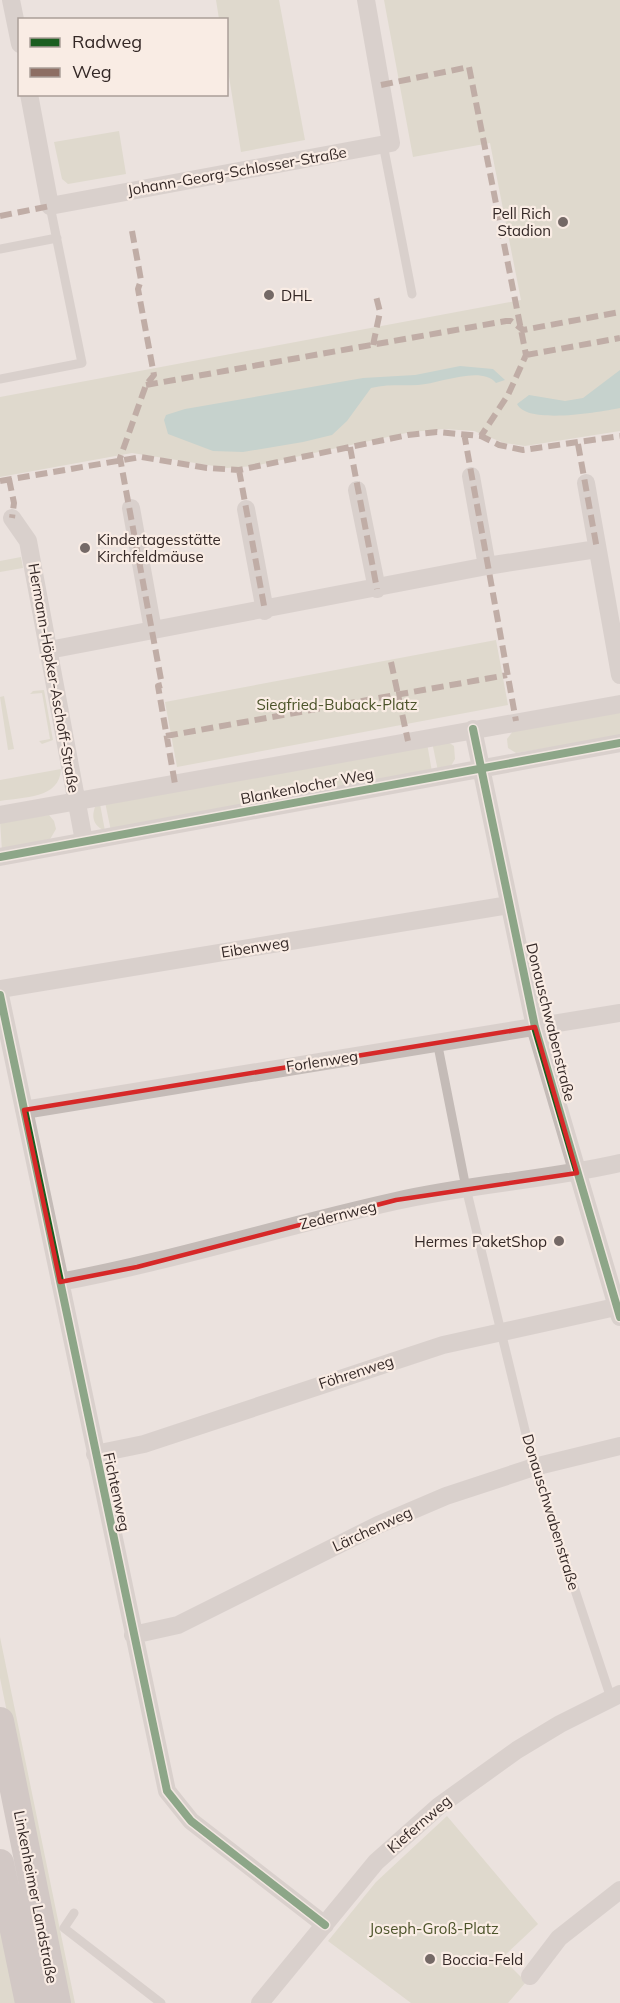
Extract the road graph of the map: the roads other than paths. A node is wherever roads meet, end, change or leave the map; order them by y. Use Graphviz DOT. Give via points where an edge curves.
graph roads {
  1 [pos="11,0"];
  2 [pos="366,0"];
  3 [pos="18,34"];
  4 [pos="29,96"];
  5 [pos="383,144"];
  6 [pos="50,206"];
  7 [pos="57,238"];
  8 [pos="0,249"];
  9 [pos="412,294"];
  10 [pos="0,379"];
  11 [pos="471,476"];
  12 [pos="586,483"];
  13 [pos="357,490"];
  14 [pos="130,508"];
  15 [pos="246,510"];
  16 [pos="12,518"];
  17 [pos="597,549"];
  18 [pos="486,566"];
  19 [pos="377,589"];
  20 [pos="265,610"];
  21 [pos="153,630"];
  22 [pos="49,650"];
  23 [pos="620,675"];
  24 [pos="620,704"];
  25 [pos="473,729"];
  26 [pos="620,743"];
  27 [pos="480,767"];
  28 [pos="76,800"];
  29 [pos="0,816"];
  30 [pos="84,841"];
  31 [pos="0,857"];
  32 [pos="509,905"];
  33 [pos="0,989"];
  34 [pos="0,995"];
  35 [pos="620,1013"];
  36 [pos="535,1027"];
  37 [pos="437,1041"];
  38 [pos="24,1110"];
  39 [pos="620,1163"];
  40 [pos="577,1173"];
  41 [pos="466,1188"];
  42 [pos="60,1282"];
  43 [pos="619,1310"];
  44 [pos="500,1332"];
  45 [pos="620,1446"];
  46 [pos="95,1454"];
  47 [pos="534,1467"];
  48 [pos="133,1635"];
  49 [pos="615,1696"];
  50 [pos="0,1721"];
  51 [pos="0,1863"];
  52 [pos="620,1890"];
  53 [pos="74,1913"];
  54 [pos="325,1925"];
  55 [pos="530,1976"];
  56 [pos="29,2003"];
  57 [pos="57,2003"];
  58 [pos="161,2003"];
  59 [pos="260,2003"];
  1 -- 3 [label="street"];
  2 -- 5 [label="street" via="391,143"];
  4 -- 6 [label="street"];
  5 -- 6 [label="street, Johann-Georg-Schlosser-Straße"];
  5 -- 9 [label="lane"];
  6 -- 7 [label="lane"];
  7 -- 8 [label="lane"];
  7 -- 10 [label="lane" via="82,363"];
  11 -- 18 [label="street"];
  12 -- 17 [label="street"];
  13 -- 19 [label="street"];
  14 -- 21 [label="street"];
  15 -- 20 [label="street"];
  16 -- 22 [label="street, Hermann-Höpker-Aschoff-Straße" via="28,541"];
  17 -- 18 [label="street"];
  17 -- 23 [label="street"];
  18 -- 19 [label="street"];
  19 -- 20 [label="street"];
  20 -- 21 [label="street"];
  21 -- 22 [label="street"];
  22 -- 28 [label="street, Hermann-Höpker-Aschoff-Straße"];
  24 -- 25 [label="street, Blankenlocher Weg"];
  25 -- 27 [label="street, Donauschwabenstraße"];
  25 -- 28 [label="street, Blankenlocher Weg"];
  26 -- 27 [label="street, Blankenlocher Weg"];
  27 -- 30 [label="street, Blankenlocher Weg"];
  27 -- 32 [label="street, Donauschwabenstraße"];
  28 -- 29 [label="street, Blankenlocher Weg"];
  28 -- 30 [label="street, Hermann-Höpker-Aschoff-Straße"];
  30 -- 31 [label="street, Blankenlocher Weg"];
  32 -- 33 [label="street, Eibenweg"];
  32 -- 36 [label="street, Donauschwabenstraße"];
  34 -- 38 [label="street, Fichtenweg"];
  35 -- 36 [label="street, Forlenweg"];
  36 -- 37 [label="street, Forlenweg"];
  36 -- 40 [label="street, Donauschwabenstraße"];
  37 -- 38 [label="street, Forlenweg"];
  37 -- 41 [label="lane, Donauschwabenstraße"];
  38 -- 42 [label="street, Fichtenweg"];
  39 -- 40 [label="street, Zedernweg"];
  40 -- 41 [label="street, Zedernweg"];
  40 -- 43 [label="street, Donauschwabenstraße"];
  41 -- 42 [label="street, Zedernweg" via="396,1200 137,1268"];
  41 -- 44 [label="lane, Donauschwabenstraße"];
  42 -- 46 [label="street, Fichtenweg"];
  43 -- 44 [label="street, Föhrenweg"];
  44 -- 46 [label="street, Föhrenweg" via="393,1360 144,1444"];
  44 -- 47 [label="lane, Donauschwabenstraße"];
  45 -- 47 [label="street, Lärchenweg"];
  46 -- 48 [label="street, Fichtenweg"];
  47 -- 48 [label="street, Lärchenweg" via="446,1496 378,1525 178,1625"];
  47 -- 49 [label="lane, Donauschwabenstraße"];
  48 -- 54 [label="street, Fichtenweg" via="162,1774 177,1807"];
  49 -- 54 [label="street, Kiefernweg" via="518,1750 439,1806 376,1862"];
  50 -- 57 [label="main road, Linkenheimer Landstraße"];
  51 -- 56 [label="main road, Linkenheimer Landstraße"];
  52 -- 55 [label="street" via="559,1938"];
  53 -- 58 [label="lane" via="64,1928"];
  54 -- 59 [label="street, Kiefernweg"];
}
